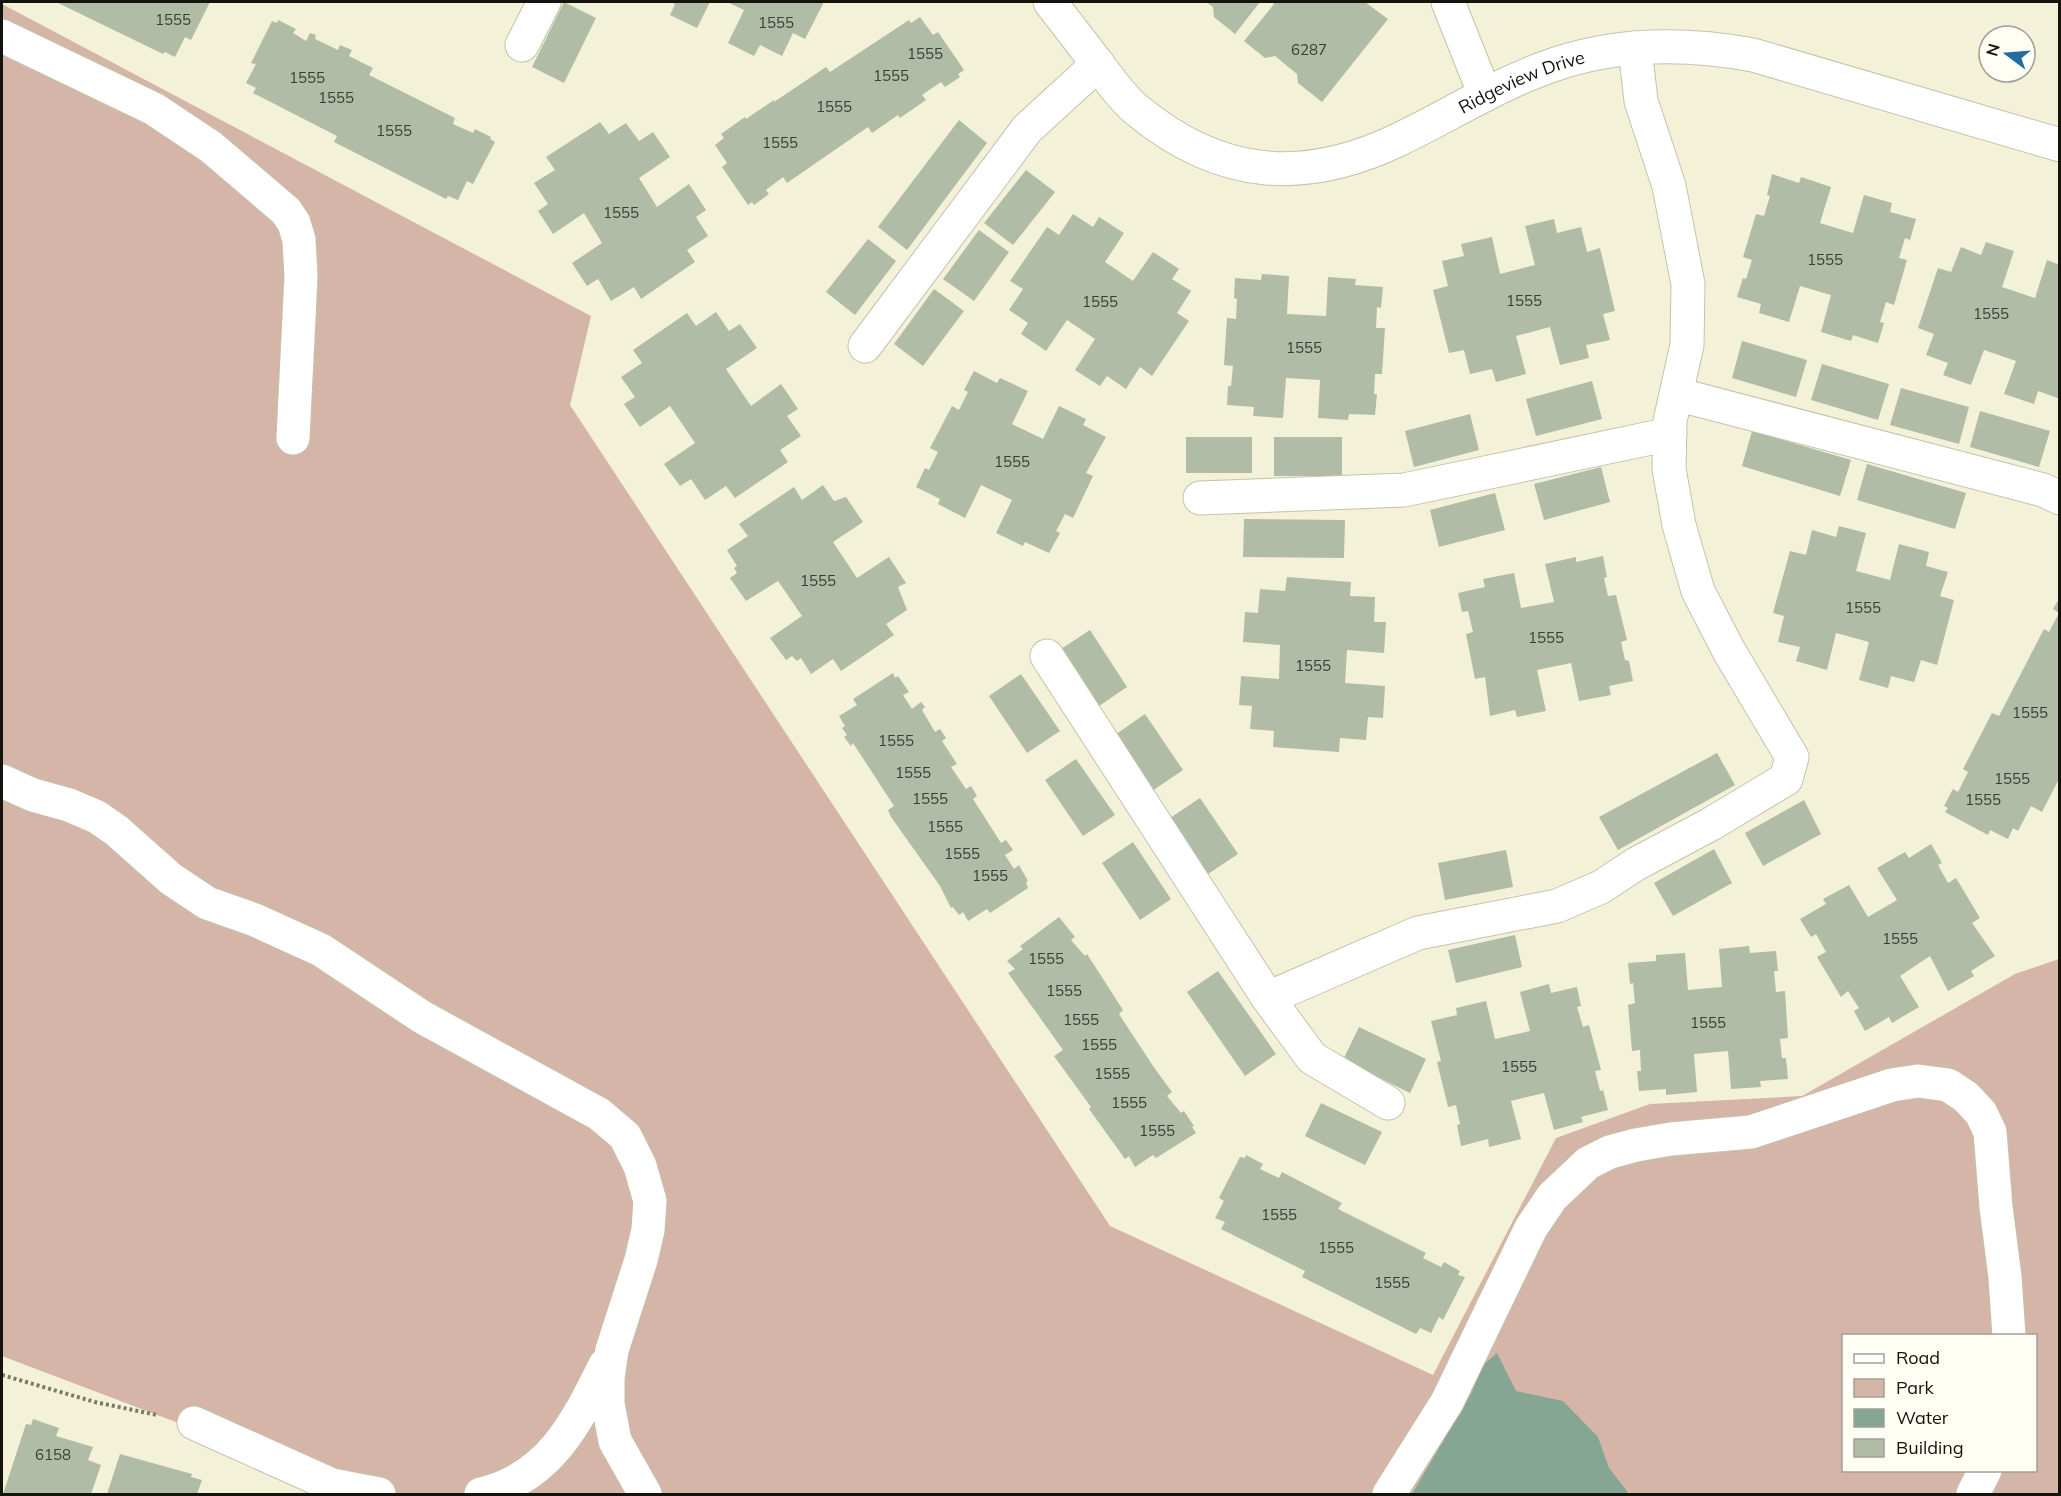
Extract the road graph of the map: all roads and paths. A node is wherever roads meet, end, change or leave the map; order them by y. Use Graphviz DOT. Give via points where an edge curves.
graph roads {
  1 [pos="544,2"];
  2 [pos="1050,2"];
  3 [pos="1448,2"];
  4 [pos="2,36"];
  5 [pos="522,45"];
  6 [pos="1635,48"];
  7 [pos="1098,64"];
  8 [pos="1485,95"];
  9 [pos="2060,145"];
  10 [pos="865,346"];
  11 [pos="1676,394"];
  12 [pos="1670,434"];
  13 [pos="293,438"];
  14 [pos="1200,498"];
  15 [pos="2060,498"];
  16 [pos="1047,656"];
  17 [pos="2,781"];
  18 [pos="1268,998"];
  19 [pos="1388,1103"];
  20 [pos="2009,1334"];
  21 [pos="612,1350"];
  22 [pos="2,1375"];
  23 [pos="194,1423"];
  24 [pos="1984,1472"];
  25 [pos="379,1494"];
  26 [pos="481,1494"];
  27 [pos="645,1494"];
  28 [pos="1389,1494"];
  29 [pos="1973,1494"];
  1 -- 5 [label="street"];
  2 -- 7 [label="street, Ridgeview Drive"];
  3 -- 8 [label="street"];
  4 -- 13 [label="street" via="154,109 211,147 286,211 298,240 301,277"];
  6 -- 8 [label="street, Ridgeview Drive" via="1556,64"];
  6 -- 9 [label="street, Ridgeview Drive" via="1689,47 1753,55"];
  6 -- 11 [label="street" via="1641,101 1669,186 1689,284 1687,345"];
  7 -- 8 [label="street, Ridgeview Drive" via="1136,109 1189,145 1218,158 1281,170 1320,166 1367,153"];
  7 -- 10 [label="street" via="1027,129"];
  11 -- 12 [label="street"];
  11 -- 15 [label="street" via="2043,490"];
  12 -- 14 [label="street" via="1404,490"];
  12 -- 18 [label="street" via="1670,469 1679,525 1698,591 1792,757 1786,779 1601,887 1557,906 1418,933"];
  16 -- 18 [label="street"];
  17 -- 21 [label="street" via="97,817 171,879 207,903 321,950 422,1017 599,1114 625,1137 640,1166 650,1201 641,1260"];
  18 -- 19 [label="street" via="1312,1058"];
  20 -- 28 [label="street" via="1990,1132 1981,1113 1948,1085 1918,1081 1892,1086 1751,1132 1636,1145 1610,1152 1588,1164 1552,1197 1531,1228 1446,1402"];
  21 -- 26 [label="street" via="584,1407 548,1459 522,1479"];
  21 -- 27 [label="street" via="608,1404 615,1441"];
  22 -- 23 [label="path" via="95,1402"];
  23 -- 25 [label="street" via="332,1485"];
  24 -- 29 [label="street"];
}
